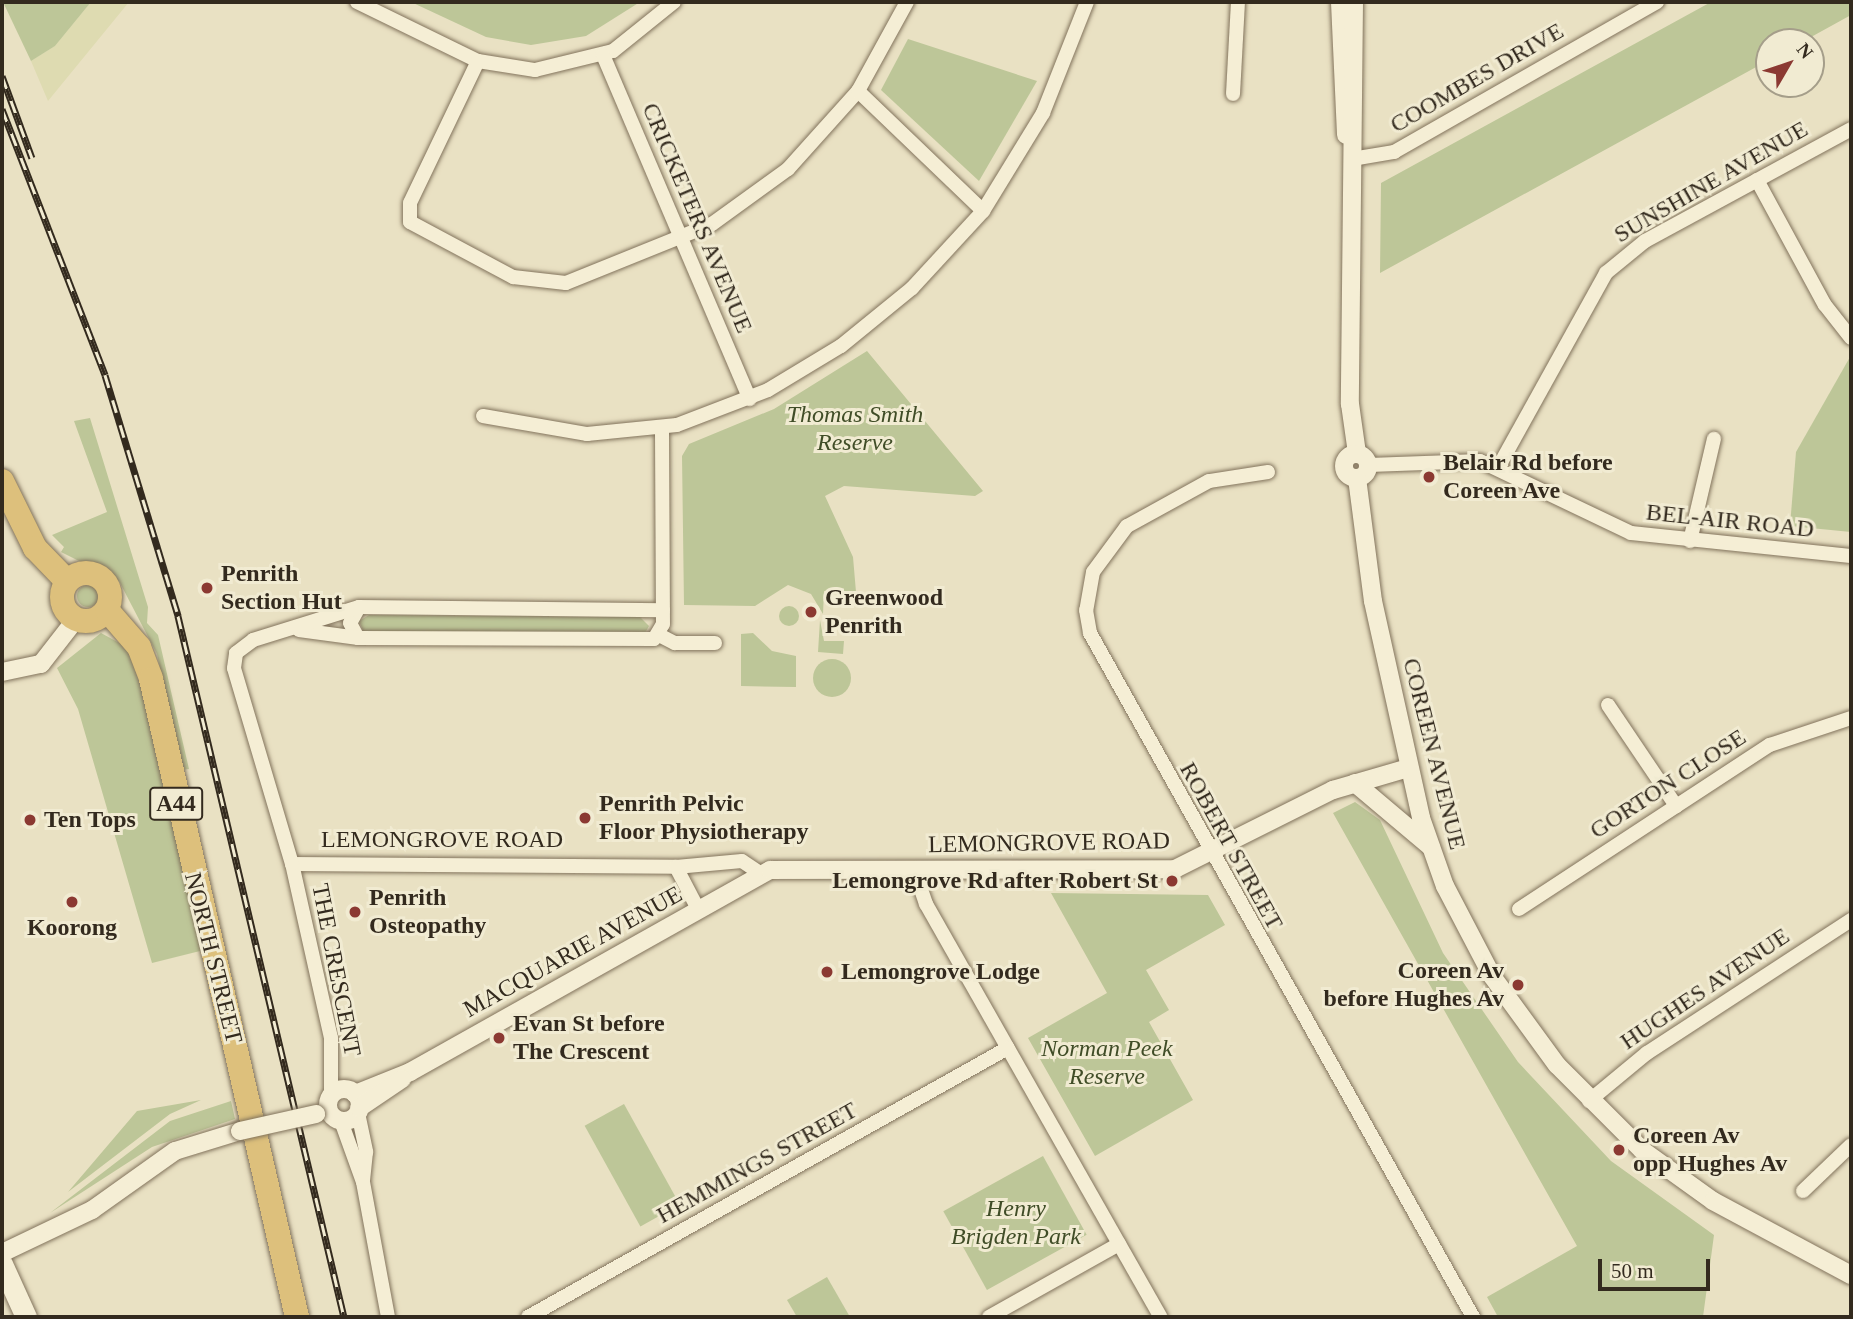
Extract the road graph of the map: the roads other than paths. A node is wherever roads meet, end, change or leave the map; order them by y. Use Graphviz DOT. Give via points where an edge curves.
graph roads {
  1 [pos="357,2"];
  2 [pos="674,2"];
  3 [pos="907,2"];
  4 [pos="1087,2"];
  5 [pos="1238,2"];
  6 [pos="1340,2"];
  7 [pos="1354,2"];
  8 [pos="1657,2"];
  9 [pos="603,55"];
  10 [pos="478,61"];
  11 [pos="858,92"];
  12 [pos="1233,94"];
  13 [pos="1851,129"];
  14 [pos="1352,159"];
  15 [pos="1757,180"];
  16 [pos="982,211"];
  17 [pos="681,238"];
  18 [pos="1851,338"];
  19 [pos="750,399"];
  20 [pos="483,416"];
  21 [pos="662,428"];
  22 [pos="1714,439"];
  23 [pos="1361,466"];
  24 [pos="1499,466"];
  25 [pos="1268,472"];
  26 [pos="2,481"];
  27 [pos="1690,541"];
  28 [pos="1851,556"];
  29 [pos="67,581"];
  30 [pos="359,607"];
  31 [pos="107,610"];
  32 [pos="663,610"];
  33 [pos="76,620"];
  34 [pos="284,631"];
  35 [pos="659,635"];
  36 [pos="358,638"];
  37 [pos="715,643"];
  38 [pos="2,672"];
  39 [pos="1608,705"];
  40 [pos="1851,718"];
  41 [pos="1408,768"];
  42 [pos="1355,783"];
  43 [pos="1676,806"];
  44 [pos="1431,847"];
  45 [pos="1210,856"];
  46 [pos="292,864"];
  47 [pos="676,867"];
  48 [pos="914,869"];
  49 [pos="761,874"];
  50 [pos="698,909"];
  51 [pos="1518,909"];
  52 [pos="1851,920"];
  53 [pos="1008,1048"];
  54 [pos="1589,1101"];
  55 [pos="357,1105"];
  56 [pos="329,1110"];
  57 [pos="1851,1145"];
  58 [pos="363,1182"];
  59 [pos="1803,1191"];
  60 [pos="1119,1244"];
  61 [pos="2,1253"];
  62 [pos="2,1264"];
  63 [pos="1851,1275"];
  64 [pos="26,1317"];
  65 [pos="297,1317"];
  66 [pos="388,1317"];
  67 [pos="528,1317"];
  68 [pos="989,1317"];
  69 [pos="1161,1317"];
  70 [pos="1473,1317"];
  1 -- 10 [label="street"];
  2 -- 9 [label="street" via="644,30"];
  3 -- 11 [label="street"];
  4 -- 16 [label="street" via="1044,113"];
  5 -- 12 [label="street"];
  6 -- 14 [label="street, COREEN AVENUE" via="1341,111"];
  7 -- 14 [label="street, COREEN AVENUE"];
  8 -- 14 [label="street, COOMBES DRIVE" via="1394,152"];
  9 -- 10 [label="street" via="535,70"];
  9 -- 17 [label="street, CRICKETERS AVENUE"];
  10 -- 17 [label="street" via="410,203 414,228 535,285 584,279"];
  11 -- 16 [label="street"];
  11 -- 17 [label="street" via="780,176 732,212"];
  13 -- 15 [label="street, SUNSHINE AVENUE"];
  14 -- 23 [label="street, COREEN AVENUE" via="1350,404"];
  15 -- 18 [label="street" via="1825,305"];
  15 -- 24 [label="street, SUNSHINE AVENUE" via="1646,241 1606,274"];
  16 -- 19 [label="street" via="873,322"];
  17 -- 19 [label="street, CRICKETERS AVENUE"];
  19 -- 21 [label="street"];
  20 -- 21 [label="street" via="554,432"];
  21 -- 32 [label="street"];
  22 -- 27 [label="street"];
  23 -- 24 [label="street, BEL-AIR ROAD" via="1447,457"];
  23 -- 41 [label="street, COREEN AVENUE" via="1373,601"];
  24 -- 27 [label="street, BEL-AIR ROAD" via="1631,533"];
  25 -- 45 [label="street, ROBERT STREET" via="1209,481 1136,519 1098,560 1086,596 1095,648"];
  26 -- 29 [label="highway" via="35,548"];
  27 -- 28 [label="street, BEL-AIR ROAD"];
  29 -- 31 [label="highway, A44" via="81,573 97,575 108,586"];
  29 -- 33 [label="highway" via="62,603"];
  30 -- 32 [label="street"];
  30 -- 34 [label="street"];
  30 -- 36 [label="street" via="350,623"];
  31 -- 33 [label="highway" via="90,621"];
  31 -- 65 [label="highway, NORTH STREET / A44" via="139,647 151,678"];
  32 -- 35 [label="street"];
  33 -- 38 [label="street" via="41,664"];
  34 -- 36 [label="street" via="316,628"];
  34 -- 46 [label="street, THE CRESCENT" via="244,643 236,653 234,668"];
  35 -- 36 [label="street" via="645,641"];
  35 -- 37 [label="street" via="675,643"];
  39 -- 43 [label="street"];
  40 -- 43 [label="street, GORTON CLOSE" via="1784,737"];
  41 -- 42 [label="street, LEMONGROVE ROAD"];
  41 -- 44 [label="street, COREEN AVENUE"];
  42 -- 44 [label="street"];
  42 -- 45 [label="street, LEMONGROVE ROAD"];
  43 -- 51 [label="street, GORTON CLOSE"];
  44 -- 54 [label="street, COREEN AVENUE" via="1492,976"];
  45 -- 48 [label="street, LEMONGROVE ROAD" via="1163,870"];
  45 -- 70 [label="street, ROBERT STREET"];
  46 -- 47 [label="street, LEMONGROVE ROAD"];
  46 -- 56 [label="street, THE CRESCENT" via="331,1038"];
  47 -- 49 [label="street, LEMONGROVE ROAD" via="742,861"];
  47 -- 50 [label="street"];
  48 -- 49 [label="street, LEMONGROVE ROAD"];
  48 -- 53 [label="street" via="926,904"];
  49 -- 50 [label="street, MACQUARIE AVENUE"];
  50 -- 55 [label="street, MACQUARIE AVENUE"];
  52 -- 54 [label="street, HUGHES AVENUE" via="1647,1053"];
  53 -- 60 [label="street"];
  53 -- 67 [label="street, HEMMINGS STREET"];
  54 -- 63 [label="street, COREEN AVENUE" via="1713,1201"];
  55 -- 56 [label="street, MACQUARIE AVENUE"];
  55 -- 56 [label="street" via="343,1089"];
  55 -- 58 [label="street, THE CRESCENT" via="366,1152"];
  56 -- 58 [label="street, THE CRESCENT"];
  56 -- 61 [label="street, bridge" via="175,1151 79,1217"];
  57 -- 59 [label="street"];
  58 -- 66 [label="street, THE CRESCENT"];
  60 -- 68 [label="street"];
  60 -- 69 [label="street"];
  62 -- 64 [label="main road"];
}
